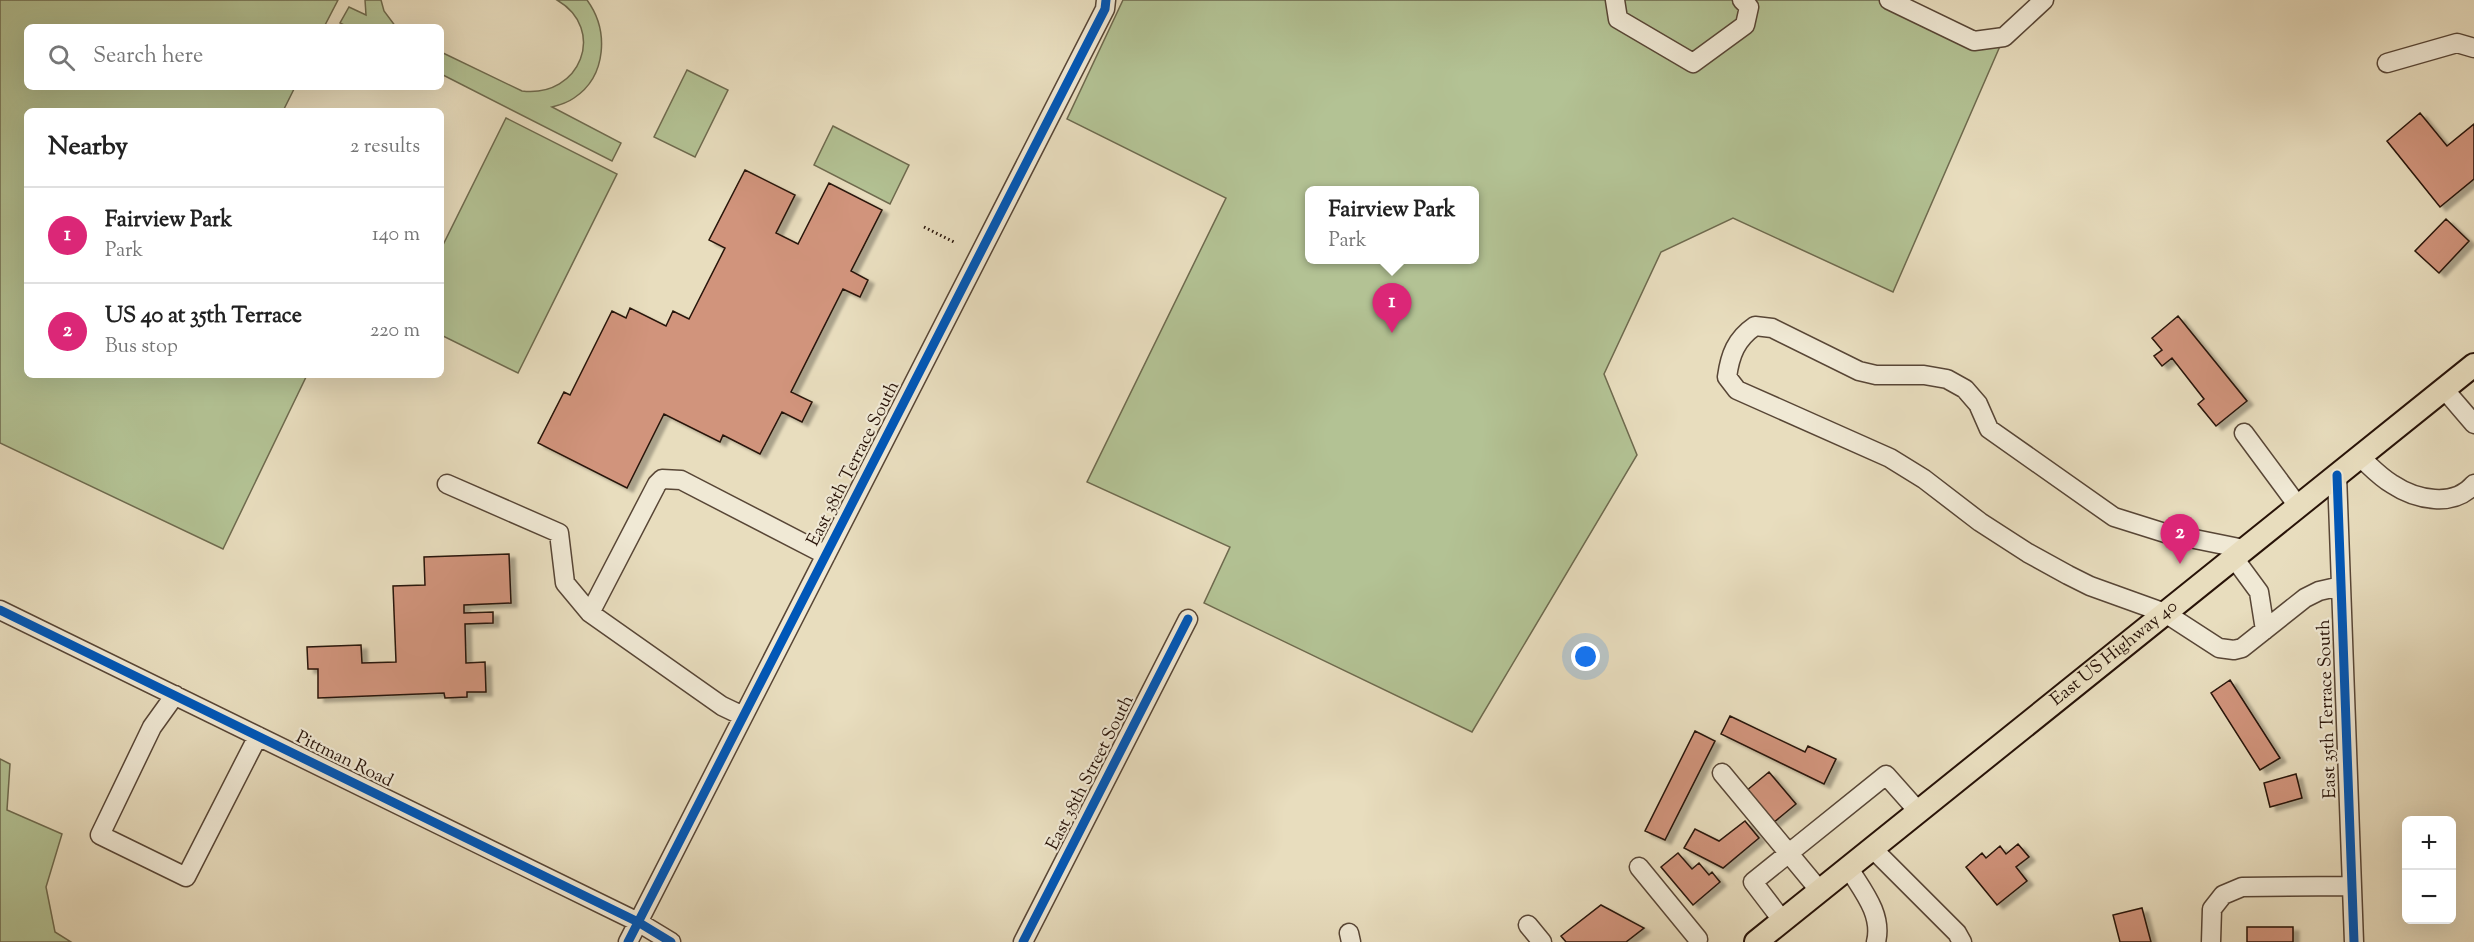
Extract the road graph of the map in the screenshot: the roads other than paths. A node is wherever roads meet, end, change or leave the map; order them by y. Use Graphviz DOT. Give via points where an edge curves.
graph roads {
  1 [pos="1106,0"];
  2 [pos="1615,0"];
  3 [pos="1742,0"];
  4 [pos="1888,0"];
  5 [pos="2044,0"];
  6 [pos="2474,48"];
  7 [pos="2386,63"];
  8 [pos="2474,365"];
  9 [pos="2444,389"];
  10 [pos="2474,424"];
  11 [pos="2244,433"];
  12 [pos="2360,457"];
  13 [pos="2337,475"];
  14 [pos="447,484"];
  15 [pos="2474,484"];
  16 [pos="2298,506"];
  17 [pos="2239,553"];
  18 [pos="826,555"];
  19 [pos="2341,586"];
  20 [pos="0,610"];
  21 [pos="590,613"];
  22 [pos="2165,613"];
  23 [pos="1188,619"];
  24 [pos="2265,630"];
  25 [pos="175,696"];
  26 [pos="743,716"];
  27 [pos="258,736"];
  28 [pos="1722,773"];
  29 [pos="1918,811"];
  30 [pos="1872,848"];
  31 [pos="1789,854"];
  32 [pos="1639,867"];
  33 [pos="1848,867"];
  34 [pos="2351,886"];
  35 [pos="1820,891"];
  36 [pos="1782,920"];
  37 [pos="638,922"];
  38 [pos="1528,925"];
  39 [pos="1698,941"];
  40 [pos="628,942"];
  41 [pos="671,942"];
  42 [pos="1023,942"];
  43 [pos="1542,942"];
  44 [pos="1756,942"];
  45 [pos="1876,942"];
  46 [pos="1962,942"];
  47 [pos="2211,942"];
  48 [pos="2354,942"];
  1 -- 18 [label="street, East 38th Terrace South" via="1105,9"];
  2 -- 3 [label="street" via="1618,19 1693,63 1745,25 1749,7"];
  4 -- 5 [label="street" via="1974,41 2004,37"];
  6 -- 7 [label="street" via="2457,43"];
  8 -- 9 [label="main road, East US Highway 40"];
  9 -- 10 [label="street"];
  9 -- 12 [label="main road, East US Highway 40"];
  11 -- 16 [label="street"];
  12 -- 13 [label="main road, East US Highway 40"];
  12 -- 15 [label="street" via="2392,485 2421,498 2448,500"];
  13 -- 16 [label="main road, East US Highway 40"];
  13 -- 19 [label="street, East 35th Terrace South"];
  14 -- 21 [label="street" via="559,533 565,583"];
  16 -- 17 [label="main road, East US Highway 40"];
  17 -- 22 [label="main road, East US Highway 40"];
  17 -- 22 [label="street" via="2114,516 1989,429 1978,404 1965,389 1947,379 1859,371 1772,328 1755,326 1743,334 1730,355 1727,377 1737,390 1890,458 1980,522 2068,575"];
  17 -- 24 [label="street" via="2259,591"];
  18 -- 21 [label="street" via="681,480 662,479"];
  18 -- 26 [label="street, East 38th Terrace South"];
  19 -- 24 [label="street" via="2305,598"];
  19 -- 34 [label="street, East 35th Terrace South"];
  20 -- 25 [label="street, Pittman Road"];
  21 -- 26 [label="street" via="722,706"];
  22 -- 24 [label="street" via="2209,644 2225,649 2242,648"];
  22 -- 29 [label="main road, East US Highway 40"];
  23 -- 42 [label="street, East 38th Street South"];
  25 -- 27 [label="street, Pittman Road"];
  25 -- 27 [label="street" via="152,727 100,835 186,877"];
  26 -- 37 [label="street, East 38th Terrace South"];
  27 -- 37 [label="street, Pittman Road"];
  28 -- 31 [label="street"];
  29 -- 30 [label="main road, East US Highway 40"];
  29 -- 31 [label="street" via="1886,776"];
  30 -- 33 [label="main road, East US Highway 40"];
  30 -- 46 [label="street"];
  31 -- 35 [label="street"];
  31 -- 36 [label="street" via="1753,882"];
  32 -- 39 [label="street"];
  33 -- 35 [label="main road, East US Highway 40"];
  33 -- 45 [label="street" via="1871,905 1878,924"];
  34 -- 47 [label="street" via="2242,886 2223,895 2212,909"];
  34 -- 48 [label="street, East 35th Terrace South"];
  35 -- 36 [label="main road, East US Highway 40"];
  36 -- 44 [label="main road, East US Highway 40"];
  37 -- 40 [label="street, East 38th Terrace South"];
  37 -- 41 [label="street, Pittman Road"];
  38 -- 43 [label="street"];
}
